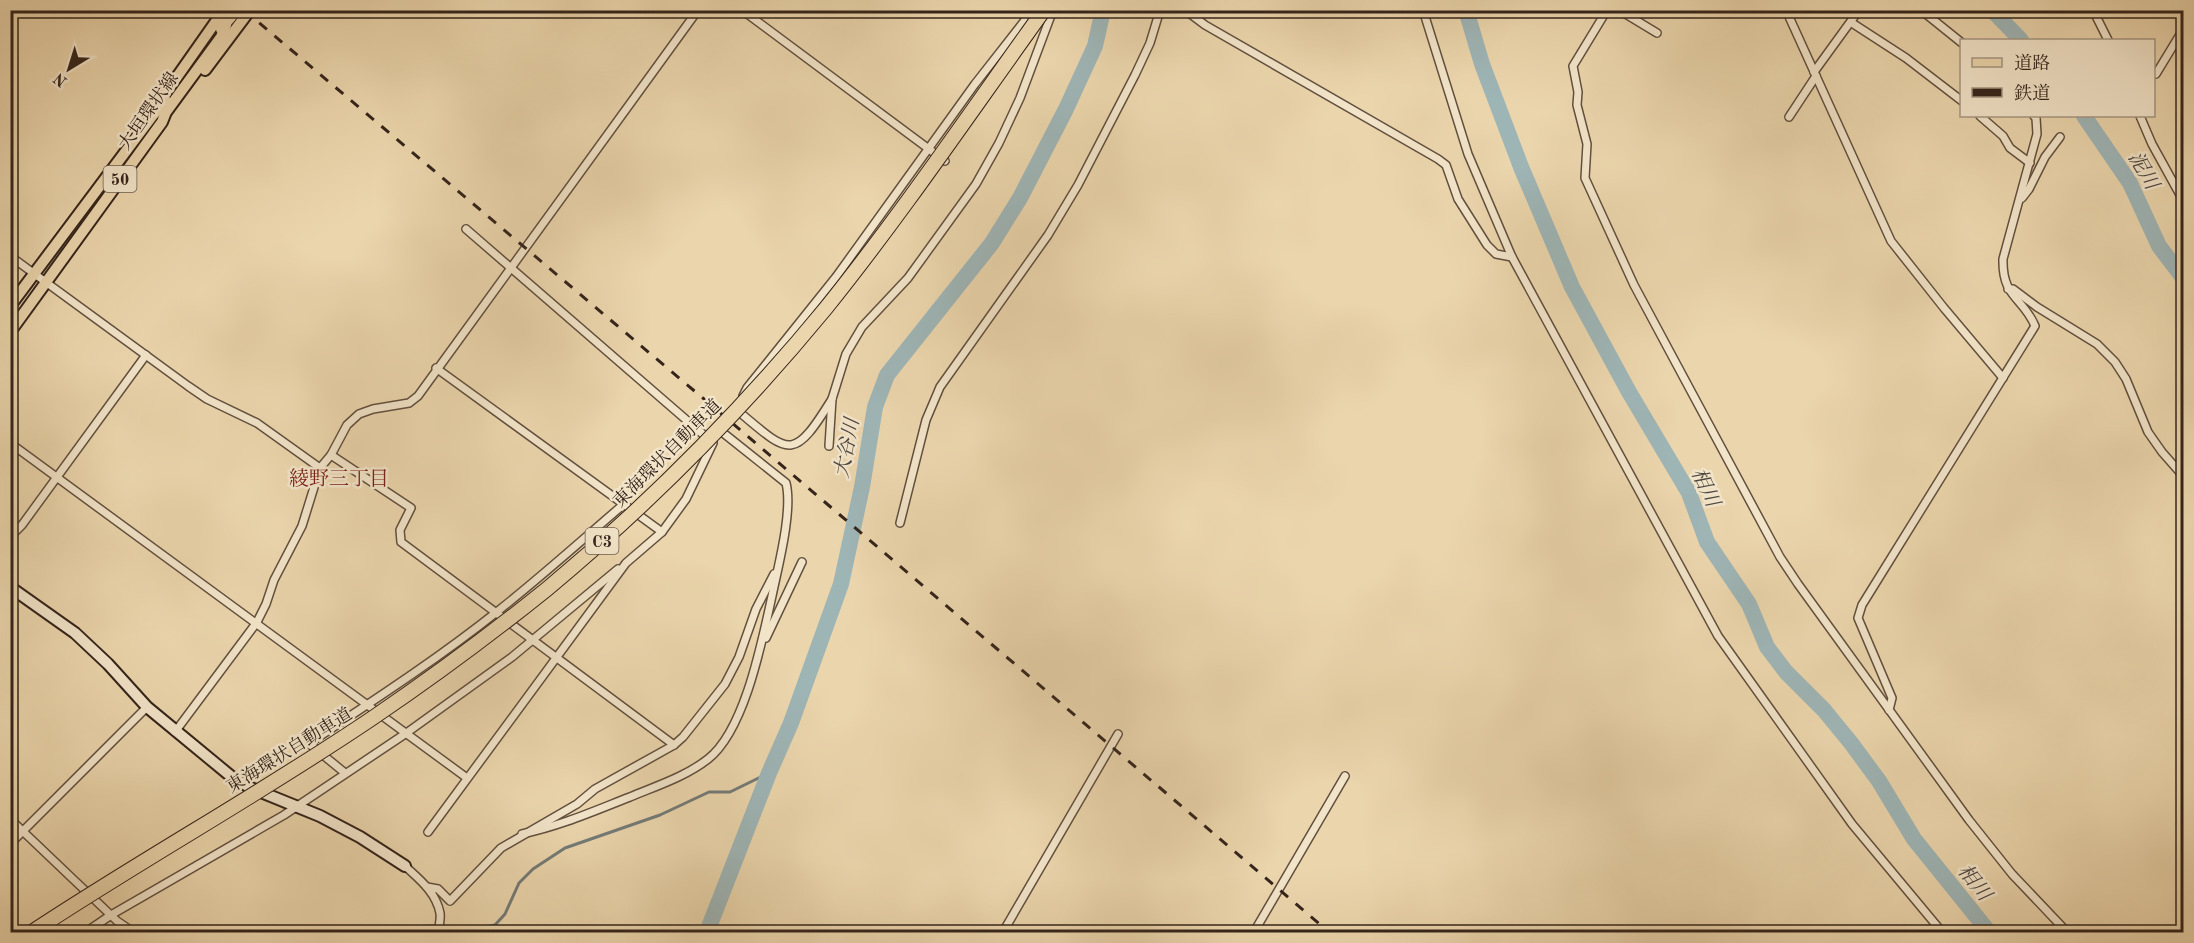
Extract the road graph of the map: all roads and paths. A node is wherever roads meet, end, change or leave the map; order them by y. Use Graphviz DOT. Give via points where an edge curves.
graph roads {
  1 [pos="224,10"];
  2 [pos="237,10"];
  3 [pos="250,10"];
  4 [pos="698,10"];
  5 [pos="742,10"];
  6 [pos="1033,10"];
  7 [pos="1044,10"];
  8 [pos="1053,10"];
  9 [pos="1160,10"];
  10 [pos="1185,10"];
  11 [pos="1423,10"];
  12 [pos="1607,10"];
  13 [pos="1619,10"];
  14 [pos="1786,10"];
  15 [pos="1859,10"];
  16 [pos="1921,10"];
  17 [pos="2093,10"];
  18 [pos="1852,23"];
  19 [pos="2184,28"];
  20 [pos="1657,33"];
  21 [pos="2108,39"];
  22 [pos="1960,41"];
  23 [pos="1815,74"];
  24 [pos="2156,74"];
  25 [pos="1960,99"];
  26 [pos="1789,117"];
  27 [pos="1981,117"];
  28 [pos="2035,117"];
  29 [pos="2140,117"];
  30 [pos="158,118"];
  31 [pos="2060,137"];
  32 [pos="929,148"];
  33 [pos="945,161"];
  34 [pos="2030,163"];
  35 [pos="2018,202"];
  36 [pos="2184,202"];
  37 [pos="466,229"];
  38 [pos="10,256"];
  39 [pos="1512,257"];
  40 [pos="510,267"];
  41 [pos="34,274"];
  42 [pos="47,282"];
  43 [pos="2007,289"];
  44 [pos="10,306"];
  45 [pos="10,332"];
  46 [pos="146,355"];
  47 [pos="436,368"];
  48 [pos="2003,378"];
  49 [pos="832,399"];
  50 [pos="738,410"];
  51 [pos="722,432"];
  52 [pos="10,443"];
  53 [pos="713,443"];
  54 [pos="830,446"];
  55 [pos="331,454"];
  56 [pos="320,468"];
  57 [pos="57,476"];
  58 [pos="2184,477"];
  59 [pos="624,504"];
  60 [pos="900,523"];
  61 [pos="14,528"];
  62 [pos="662,532"];
  63 [pos="10,537"];
  64 [pos="802,562"];
  65 [pos="626,563"];
  66 [pos="779,564"];
  67 [pos="10,587"];
  68 [pos="497,612"];
  69 [pos="257,622"];
  70 [pos="534,639"];
  71 [pos="760,649"];
  72 [pos="557,657"];
  73 [pos="366,706"];
  74 [pos="147,707"];
  75 [pos="1889,710"];
  76 [pos="175,732"];
  77 [pos="405,734"];
  78 [pos="1118,734"];
  79 [pos="674,745"];
  80 [pos="345,773"];
  81 [pos="1345,776"];
  82 [pos="467,778"];
  83 [pos="297,805"];
  84 [pos="10,819"];
  85 [pos="23,831"];
  86 [pos="428,832"];
  87 [pos="522,834"];
  88 [pos="10,844"];
  89 [pos="405,866"];
  90 [pos="427,887"];
  91 [pos="111,915"];
  92 [pos="32,933"];
  93 [pos="86,933"];
  94 [pos="133,933"];
  95 [pos="438,933"];
  96 [pos="1003,933"];
  97 [pos="1254,933"];
  98 [pos="1942,933"];
  99 [pos="2067,933"];
  1 -- 30 [label="main road" via="157,106"];
  2 -- 30 [label="main road, 大垣環状線 / 50" via="221,37"];
  3 -- 30 [label="main road" via="170,115"];
  4 -- 40 [label="street"];
  5 -- 32 [label="street"];
  6 -- 32 [label="street"];
  7 -- 92 [label="highway, 東海環状自動車道 / C3, bridge" via="825,308 705,443 603,541 492,632 372,719"];
  8 -- 49 [label="street" via="1020,98 982,173 908,278 862,327 846,354"];
  9 -- 60 [label="street" via="1150,43 1078,185 940,387 927,420"];
  10 -- 39 [label="street" via="1446,165 1458,199 1487,245 1496,254"];
  11 -- 39 [label="street" via="1468,154"];
  12 -- 75 [label="street" via="1573,66 1587,144 1586,178 1634,285 1780,557"];
  13 -- 20 [label="street"];
  14 -- 23 [label="street"];
  15 -- 18 [label="street"];
  16 -- 22 [label="street"];
  17 -- 21 [label="street"];
  18 -- 23 [label="street"];
  18 -- 25 [label="street"];
  19 -- 24 [label="street"];
  23 -- 26 [label="street"];
  23 -- 48 [label="street" via="1891,241"];
  27 -- 34 [label="street"];
  28 -- 34 [label="street" via="2037,134"];
  29 -- 36 [label="street"];
  30 -- 41 [label="main road, 大垣環状線 / 50"];
  30 -- 42 [label="main road, 大垣環状線 / 50"];
  31 -- 35 [label="street"];
  32 -- 33 [label="street"];
  32 -- 50 [label="street" via="836,277 747,388"];
  34 -- 35 [label="street"];
  35 -- 43 [label="street" via="2003,259"];
  37 -- 40 [label="street"];
  38 -- 41 [label="street"];
  39 -- 98 [label="street" via="1718,636 1852,824"];
  40 -- 47 [label="street"];
  40 -- 53 [label="street"];
  41 -- 42 [label="street"];
  41 -- 44 [label="main road, 大垣環状線 / 50"];
  42 -- 45 [label="main road, 大垣環状線 / 50"];
  42 -- 46 [label="street"];
  43 -- 48 [label="street" via="2035,326"];
  43 -- 58 [label="street" via="2013,289 2097,344 2115,362 2148,432"];
  46 -- 56 [label="street" via="207,399 257,423"];
  46 -- 57 [label="street"];
  47 -- 55 [label="street" via="409,403 359,414"];
  47 -- 59 [label="street"];
  48 -- 75 [label="street" via="1862,605 1858,618 1892,698"];
  49 -- 50 [label="street" via="809,434 798,444 787,446 772,440"];
  49 -- 54 [label="street"];
  50 -- 51 [label="street"];
  51 -- 53 [label="street"];
  51 -- 66 [label="street" via="786,483 789,495"];
  52 -- 57 [label="street"];
  53 -- 62 [label="street" via="686,500"];
  55 -- 56 [label="street"];
  55 -- 68 [label="street" via="411,508 400,530 401,542"];
  56 -- 69 [label="street" via="302,526"];
  57 -- 61 [label="street"];
  57 -- 69 [label="street"];
  59 -- 62 [label="street"];
  59 -- 68 [label="street"];
  61 -- 63 [label="street"];
  62 -- 65 [label="street"];
  64 -- 71 [label="street"];
  65 -- 70 [label="street"];
  65 -- 72 [label="street"];
  66 -- 71 [label="street"];
  66 -- 79 [label="street" via="725,684"];
  67 -- 74 [label="street" via="75,633"];
  68 -- 70 [label="street"];
  68 -- 73 [label="street"];
  69 -- 73 [label="street"];
  69 -- 76 [label="street"];
  70 -- 72 [label="street"];
  70 -- 77 [label="street"];
  71 -- 87 [label="street" via="729,734 709,758 683,775 573,820"];
  72 -- 79 [label="street"];
  72 -- 82 [label="street"];
  73 -- 77 [label="street"];
  73 -- 80 [label="street" via="314,740 312,746"];
  74 -- 76 [label="street"];
  74 -- 85 [label="street"];
  75 -- 99 [label="street" via="2012,874"];
  76 -- 83 [label="street" via="233,778"];
  77 -- 80 [label="street"];
  77 -- 82 [label="street"];
  78 -- 96 [label="street"];
  79 -- 87 [label="street"];
  80 -- 83 [label="street"];
  81 -- 97 [label="street"];
  82 -- 86 [label="street"];
  83 -- 89 [label="street" via="360,837"];
  83 -- 91 [label="street"];
  84 -- 85 [label="street"];
  85 -- 88 [label="street"];
  85 -- 91 [label="street"];
  87 -- 90 [label="street" via="501,848 450,901 438,889"];
  89 -- 90 [label="street"];
  90 -- 95 [label="street" via="440,913"];
  91 -- 93 [label="street"];
  91 -- 94 [label="street"];
}
